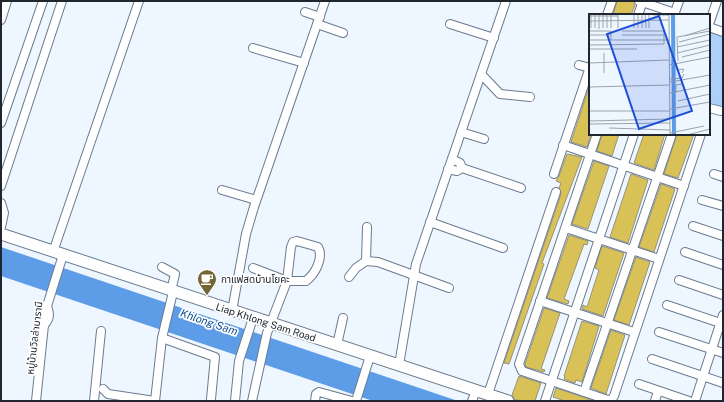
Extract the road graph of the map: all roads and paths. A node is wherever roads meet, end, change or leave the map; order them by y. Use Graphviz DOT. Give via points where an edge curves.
graph roads {
  1 [pos="8,1"];
  2 [pos="43,1"];
  3 [pos="62,1"];
  4 [pos="139,1"];
  5 [pos="325,1"];
  6 [pos="506,1"];
  7 [pos="612,1"];
  8 [pos="641,1"];
  9 [pos="679,1"];
  10 [pos="717,1"];
  11 [pos="305,12"];
  12 [pos="608,14"];
  13 [pos="638,14"];
  14 [pos="675,14"];
  15 [pos="1,20"];
  16 [pos="319,20"];
  17 [pos="710,22"];
  18 [pos="450,24"];
  19 [pos="710,26"];
  20 [pos="723,32"];
  21 [pos="343,33"];
  22 [pos="494,38"];
  23 [pos="253,48"];
  24 [pos="304,63"];
  25 [pos="579,65"];
  26 [pos="589,68"];
  27 [pos="589,71"];
  28 [pos="481,74"];
  29 [pos="530,97"];
  30 [pos="710,109"];
  31 [pos="721,111"];
  32 [pos="1,124"];
  33 [pos="461,132"];
  34 [pos="598,135"];
  35 [pos="634,135"];
  36 [pos="672,135"];
  37 [pos="701,135"];
  38 [pos="484,139"];
  39 [pos="563,145"];
  40 [pos="590,155"];
  41 [pos="452,159"];
  42 [pos="624,166"];
  43 [pos="462,168"];
  44 [pos="448,169"];
  45 [pos="554,174"];
  46 [pos="714,174"];
  47 [pos="657,177"];
  48 [pos="723,177"];
  49 [pos="1,186"];
  50 [pos="684,186"];
  51 [pos="522,188"];
  52 [pos="222,190"];
  53 [pos="556,192"];
  54 [pos="256,200"];
  55 [pos="702,200"];
  56 [pos="1,203"];
  57 [pos="723,206"];
  58 [pos="430,222"];
  59 [pos="693,226"];
  60 [pos="1,227"];
  61 [pos="367,227"];
  62 [pos="566,228"];
  63 [pos="1,234"];
  64 [pos="723,236"];
  65 [pos="599,239"];
  66 [pos="504,248"];
  67 [pos="632,250"];
  68 [pos="684,252"];
  69 [pos="59,256"];
  70 [pos="659,259"];
  71 [pos="366,261"];
  72 [pos="723,265"];
  73 [pos="162,267"];
  74 [pos="253,268"];
  75 [pos="413,275"];
  76 [pos="349,277"];
  77 [pos="679,280"];
  78 [pos="287,281"];
  79 [pos="450,288"];
  80 [pos="172,291"];
  81 [pos="723,295"];
  82 [pos="540,301"];
  83 [pos="667,305"];
  84 [pos="232,311"];
  85 [pos="574,312"];
  86 [pos="342,318"];
  87 [pos="722,321"];
  88 [pos="252,322"];
  89 [pos="607,323"];
  90 [pos="270,329"];
  91 [pos="101,331"];
  92 [pos="634,332"];
  93 [pos="659,332"];
  94 [pos="162,336"];
  95 [pos="337,345"];
  96 [pos="712,350"];
  97 [pos="723,353"];
  98 [pos="370,356"];
  99 [pos="652,360"];
  100 [pos="399,366"];
  101 [pos="701,375"];
  102 [pos="551,381"];
  103 [pos="723,383"];
  104 [pos="639,384"];
  105 [pos="103,389"];
  106 [pos="658,391"];
  107 [pos="584,392"];
  108 [pos="488,394"];
  109 [pos="474,396"];
  110 [pos="211,399"];
  111 [pos="36,401"];
  112 [pos="94,401"];
  113 [pos="155,401"];
  114 [pos="235,401"];
  115 [pos="252,401"];
  116 [pos="316,401"];
  117 [pos="355,401"];
  118 [pos="508,401"];
  119 [pos="545,401"];
  120 [pos="655,401"];
  121 [pos="690,401"];
  122 [pos="695,401"];
  1 -- 15 [label="street"];
  2 -- 32 [label="street"];
  3 -- 49 [label="street"];
  4 -- 69 [label="street, หมู่บ้านวิลล่าบารานี"];
  5 -- 16 [label="street"];
  6 -- 22 [label="street"];
  7 -- 12 [label="street"];
  8 -- 13 [label="street"];
  8 -- 14 [label="street"];
  9 -- 14 [label="street"];
  10 -- 17 [label="street"];
  11 -- 16 [label="street"];
  16 -- 21 [label="street"];
  16 -- 24 [label="street"];
  18 -- 22 [label="street"];
  19 -- 20 [label="street"];
  22 -- 28 [label="street"];
  23 -- 24 [label="street"];
  24 -- 54 [label="street"];
  25 -- 26 [label="street"];
  27 -- 39 [label="street"];
  28 -- 29 [label="street" via="500,94"];
  28 -- 33 [label="street"];
  30 -- 31 [label="street"];
  33 -- 38 [label="street"];
  33 -- 41 [label="street"];
  34 -- 40 [label="street"];
  35 -- 42 [label="street"];
  36 -- 47 [label="street"];
  37 -- 50 [label="street"];
  39 -- 40 [label="street"];
  39 -- 45 [label="street"];
  40 -- 42 [label="street"];
  40 -- 62 [label="street"];
  41 -- 43 [label="street" via="460,163"];
  41 -- 44 [label="street"];
  42 -- 47 [label="street"];
  42 -- 65 [label="street"];
  43 -- 44 [label="street" via="457,171"];
  43 -- 51 [label="street"];
  44 -- 58 [label="street"];
  46 -- 48 [label="street"];
  47 -- 50 [label="street"];
  47 -- 67 [label="street"];
  50 -- 70 [label="street"];
  52 -- 54 [label="street"];
  53 -- 108 [label="street"];
  54 -- 84 [label="street" via="246,234"];
  55 -- 57 [label="street"];
  56 -- 60 [label="street" via="4,213"];
  58 -- 66 [label="street"];
  58 -- 75 [label="street"];
  59 -- 64 [label="street"];
  61 -- 71 [label="street"];
  62 -- 65 [label="street"];
  62 -- 82 [label="street"];
  63 -- 69 [label="main road, Liap Khlong Sam Road"];
  65 -- 67 [label="street"];
  65 -- 85 [label="street"];
  67 -- 70 [label="street"];
  67 -- 89 [label="street"];
  68 -- 72 [label="street"];
  69 -- 80 [label="main road, Liap Khlong Sam Road"];
  69 -- 111 [label="street, หมู่บ้านวิลล่าบารานี" via="47,306 49,316 44,325"];
  70 -- 92 [label="street"];
  71 -- 75 [label="street" via="378,262"];
  71 -- 76 [label="street"];
  73 -- 80 [label="street" via="175,274"];
  74 -- 78 [label="street"];
  75 -- 79 [label="street"];
  75 -- 100 [label="street"];
  77 -- 81 [label="street"];
  78 -- 78 [label="street" via="290,247 293,242 318,247 318,265 310,277 306,280"];
  78 -- 90 [label="street"];
  80 -- 84 [label="main road, Liap Khlong Sam Road"];
  80 -- 94 [label="street"];
  82 -- 85 [label="street"];
  82 -- 102 [label="street" via="519,364 522,371"];
  83 -- 87 [label="street"];
  84 -- 88 [label="main road, Liap Khlong Sam Road"];
  85 -- 89 [label="street"];
  85 -- 102 [label="street"];
  86 -- 95 [label="street"];
  87 -- 96 [label="street"];
  88 -- 90 [label="main road, Liap Khlong Sam Road"];
  88 -- 114 [label="street" via="240,361"];
  89 -- 92 [label="street"];
  89 -- 107 [label="street"];
  90 -- 95 [label="main road, Liap Khlong Sam Road"];
  90 -- 115 [label="street"];
  91 -- 112 [label="street"];
  92 -- 107 [label="street" via="611,400"];
  93 -- 96 [label="street"];
  94 -- 110 [label="street" via="215,356"];
  94 -- 113 [label="street"];
  95 -- 98 [label="main road, Liap Khlong Sam Road"];
  96 -- 97 [label="street"];
  96 -- 101 [label="street"];
  98 -- 100 [label="main road, Liap Khlong Sam Road"];
  98 -- 117 [label="street"];
  99 -- 101 [label="street"];
  100 -- 109 [label="main road, Liap Khlong Sam Road"];
  101 -- 103 [label="street"];
  101 -- 121 [label="street"];
  101 -- 122 [label="street"];
  102 -- 107 [label="street"];
  102 -- 119 [label="street"];
  104 -- 106 [label="street"];
  105 -- 113 [label="street" via="108,394"];
  106 -- 120 [label="street"];
  106 -- 121 [label="street"];
  108 -- 109 [label="main road, Liap Khlong Sam Road"];
  108 -- 118 [label="main road, Liap Khlong Sam Road"];
  116 -- 117 [label="street" via="316,394 319,392"];
}
